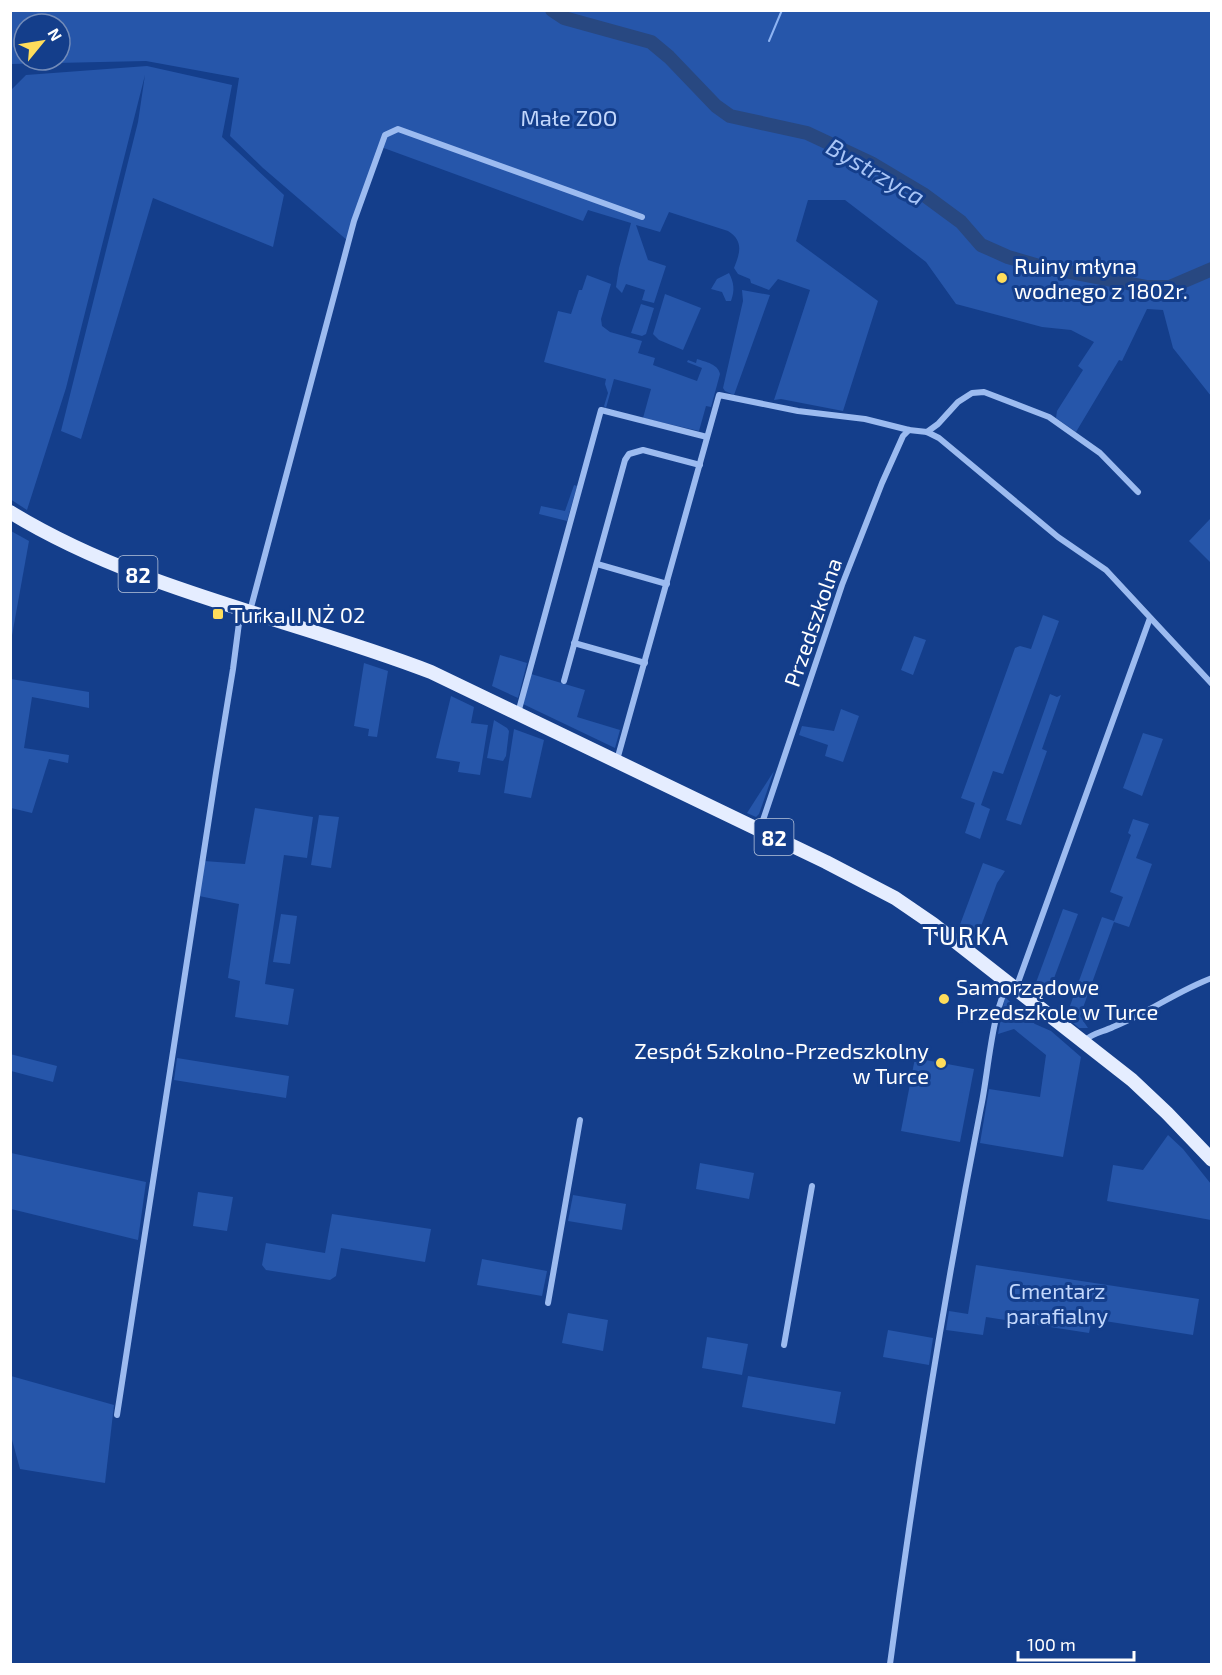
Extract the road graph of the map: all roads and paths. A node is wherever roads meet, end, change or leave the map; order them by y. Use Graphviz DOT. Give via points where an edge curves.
graph roads {
  1 [pos="642,217"];
  2 [pos="909,430"];
  3 [pos="927,432"];
  4 [pos="707,437"];
  5 [pos="700,465"];
  6 [pos="1138,492"];
  7 [pos="10,512"];
  8 [pos="597,564"];
  9 [pos="667,584"];
  10 [pos="247,610"];
  11 [pos="1150,618"];
  12 [pos="574,643"];
  13 [pos="645,663"];
  14 [pos="564,681"];
  15 [pos="1212,684"];
  16 [pos="518,713"];
  17 [pos="617,761"];
  18 [pos="760,830"];
  19 [pos="1212,978"];
  20 [pos="1012,986"];
  21 [pos="1084,1041"];
  22 [pos="580,1120"];
  23 [pos="1212,1160"];
  24 [pos="812,1186"];
  25 [pos="548,1303"];
  26 [pos="784,1345"];
  27 [pos="117,1415"];
  28 [pos="890,1665"];
  1 -- 10 [label="street" via="398,129 385,135 354,221"];
  2 -- 3 [label="street"];
  2 -- 4 [label="street" via="719,395"];
  2 -- 18 [label="street, Przedszkolna" via="882,483 842,585"];
  3 -- 6 [label="street" via="958,402 972,393 984,392 1049,417 1100,453"];
  3 -- 11 [label="street" via="956,450 1058,537 1101,566"];
  4 -- 5 [label="street"];
  4 -- 16 [label="street" via="601,410"];
  5 -- 8 [label="street" via="643,450 629,454"];
  5 -- 9 [label="street"];
  7 -- 10 [label="main road, 82" via="116,565"];
  8 -- 9 [label="street"];
  8 -- 12 [label="street"];
  9 -- 13 [label="street"];
  10 -- 16 [label="main road, 82" via="396,658"];
  10 -- 27 [label="street" via="239,623"];
  11 -- 15 [label="street"];
  11 -- 20 [label="street"];
  12 -- 13 [label="street"];
  12 -- 14 [label="street"];
  13 -- 17 [label="street"];
  16 -- 17 [label="main road, 82"];
  17 -- 18 [label="main road, 82"];
  18 -- 20 [label="main road, 82" via="895,898"];
  19 -- 21 [label="street"];
  20 -- 21 [label="main road, 82"];
  20 -- 28 [label="street" via="1004,991 999,1005 966,1183"];
  21 -- 23 [label="main road, 82" via="1151,1097"];
  22 -- 25 [label="street"];
  24 -- 26 [label="street"];
}
